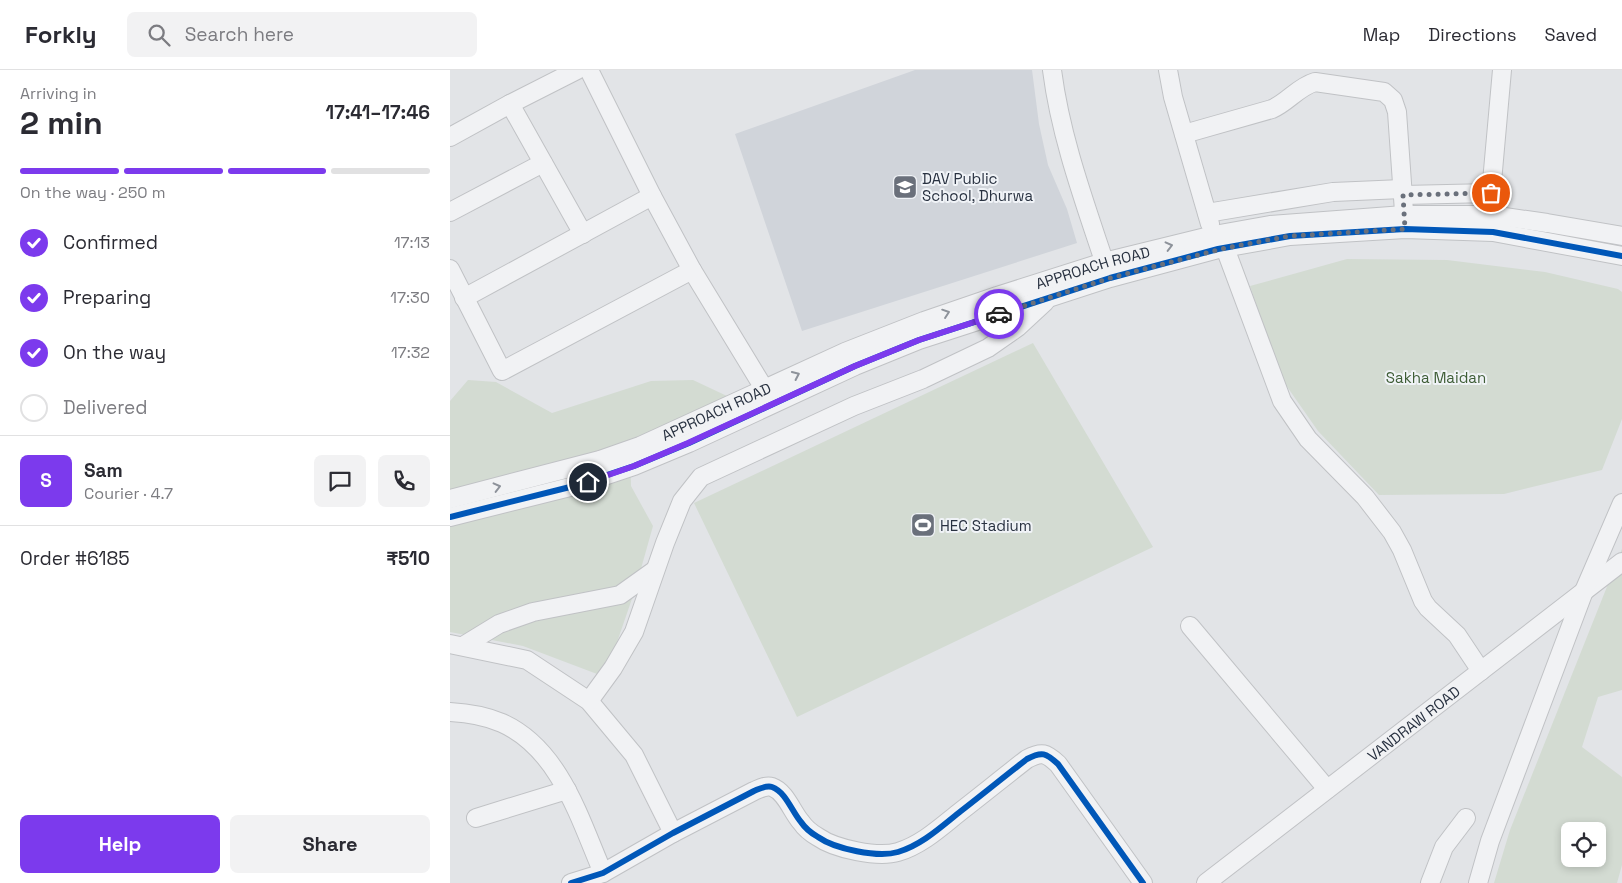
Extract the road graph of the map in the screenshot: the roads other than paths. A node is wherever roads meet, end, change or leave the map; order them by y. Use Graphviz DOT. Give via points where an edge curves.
graph roads {
  1 [pos="577,70"];
  2 [pos="589,70"];
  3 [pos="1052,70"];
  4 [pos="1168,70"];
  5 [pos="1504,70"];
  6 [pos="1324,76"];
  7 [pos="510,104"];
  8 [pos="1184,134"];
  9 [pos="450,137"];
  10 [pos="543,163"];
  11 [pos="1402,192"];
  12 [pos="1491,193"];
  13 [pos="652,196"];
  14 [pos="450,212"];
  15 [pos="1207,213"];
  16 [pos="1404,222"];
  17 [pos="1492,224"];
  18 [pos="583,234"];
  19 [pos="1622,236"];
  20 [pos="1219,244"];
  21 [pos="1622,256"];
  22 [pos="450,269"];
  23 [pos="692,270"];
  24 [pos="1107,270"];
  25 [pos="464,298"];
  26 [pos="1048,298"];
  27 [pos="765,390"];
  28 [pos="450,499"];
  29 [pos="1622,502"];
  30 [pos="450,517"];
  31 [pos="1622,562"];
  32 [pos="655,570"];
  33 [pos="1584,591"];
  34 [pos="1190,626"];
  35 [pos="456,645"];
  36 [pos="1481,671"];
  37 [pos="589,701"];
  38 [pos="450,712"];
  39 [pos="1326,789"];
  40 [pos="567,790"];
  41 [pos="476,818"];
  42 [pos="1466,818"];
  43 [pos="673,833"];
  44 [pos="603,873"];
  45 [pos="571,883"];
  46 [pos="1143,883"];
  47 [pos="1206,883"];
  48 [pos="1430,883"];
  49 [pos="1478,883"];
  1 -- 7 [label="street"];
  2 -- 13 [label="street"];
  3 -- 24 [label="street" via="1063,133"];
  4 -- 8 [label="street"];
  5 -- 12 [label="street"];
  6 -- 8 [label="street" via="1272,109"];
  6 -- 11 [label="street" via="1379,90 1390,96 1397,112"];
  7 -- 9 [label="street"];
  7 -- 10 [label="street"];
  8 -- 15 [label="street"];
  10 -- 14 [label="street"];
  10 -- 18 [label="street"];
  11 -- 12 [label="street"];
  11 -- 15 [label="street" via="1333,192"];
  11 -- 16 [label="street"];
  12 -- 17 [label="street"];
  13 -- 18 [label="street"];
  13 -- 23 [label="street"];
  15 -- 20 [label="street"];
  16 -- 17 [label="street, APPROACH ROAD"];
  16 -- 20 [label="street, APPROACH ROAD" via="1270,225"];
  17 -- 19 [label="street, APPROACH ROAD" via="1547,223"];
  17 -- 21 [label="street, APPROACH ROAD"];
  18 -- 25 [label="street"];
  20 -- 24 [label="street, APPROACH ROAD"];
  20 -- 36 [label="street" via="1282,401 1308,440 1365,497 1392,532 1423,601 1457,634"];
  22 -- 25 [label="street"];
  23 -- 25 [label="street" via="502,371"];
  23 -- 27 [label="street"];
  24 -- 26 [label="street, APPROACH ROAD"];
  27 -- 24 [label="street, APPROACH ROAD, one-way" via="845,352 924,321 997,296"];
  26 -- 30 [label="street, APPROACH ROAD" via="855,366 634,466 574,486"];
  26 -- 32 [label="street" via="1018,328 988,348 701,477 682,501"];
  28 -- 27 [label="street, APPROACH ROAD, one-way" via="600,460 640,446"];
  29 -- 33 [label="street"];
  31 -- 33 [label="street, VANDRAW ROAD"];
  32 -- 35 [label="street" via="620,595 534,612 499,624"];
  32 -- 37 [label="street" via="634,632"];
  33 -- 36 [label="street, VANDRAW ROAD"];
  33 -- 49 [label="street" via="1490,841"];
  34 -- 39 [label="street"];
  35 -- 37 [label="street" via="527,660"];
  36 -- 39 [label="street, VANDRAW ROAD"];
  37 -- 43 [label="street" via="634,755"];
  38 -- 40 [label="street" via="487,718 519,732 542,752"];
  39 -- 47 [label="street, VANDRAW ROAD"];
  40 -- 41 [label="street"];
  40 -- 44 [label="street"];
  42 -- 48 [label="street" via="1444,847"];
  43 -- 44 [label="street"];
  43 -- 46 [label="street" via="754,791 773,787 784,797 800,822 819,838 865,852 884,855 899,852 934,833 1027,759 1041,753 1058,764"];
  44 -- 45 [label="street"];
}
